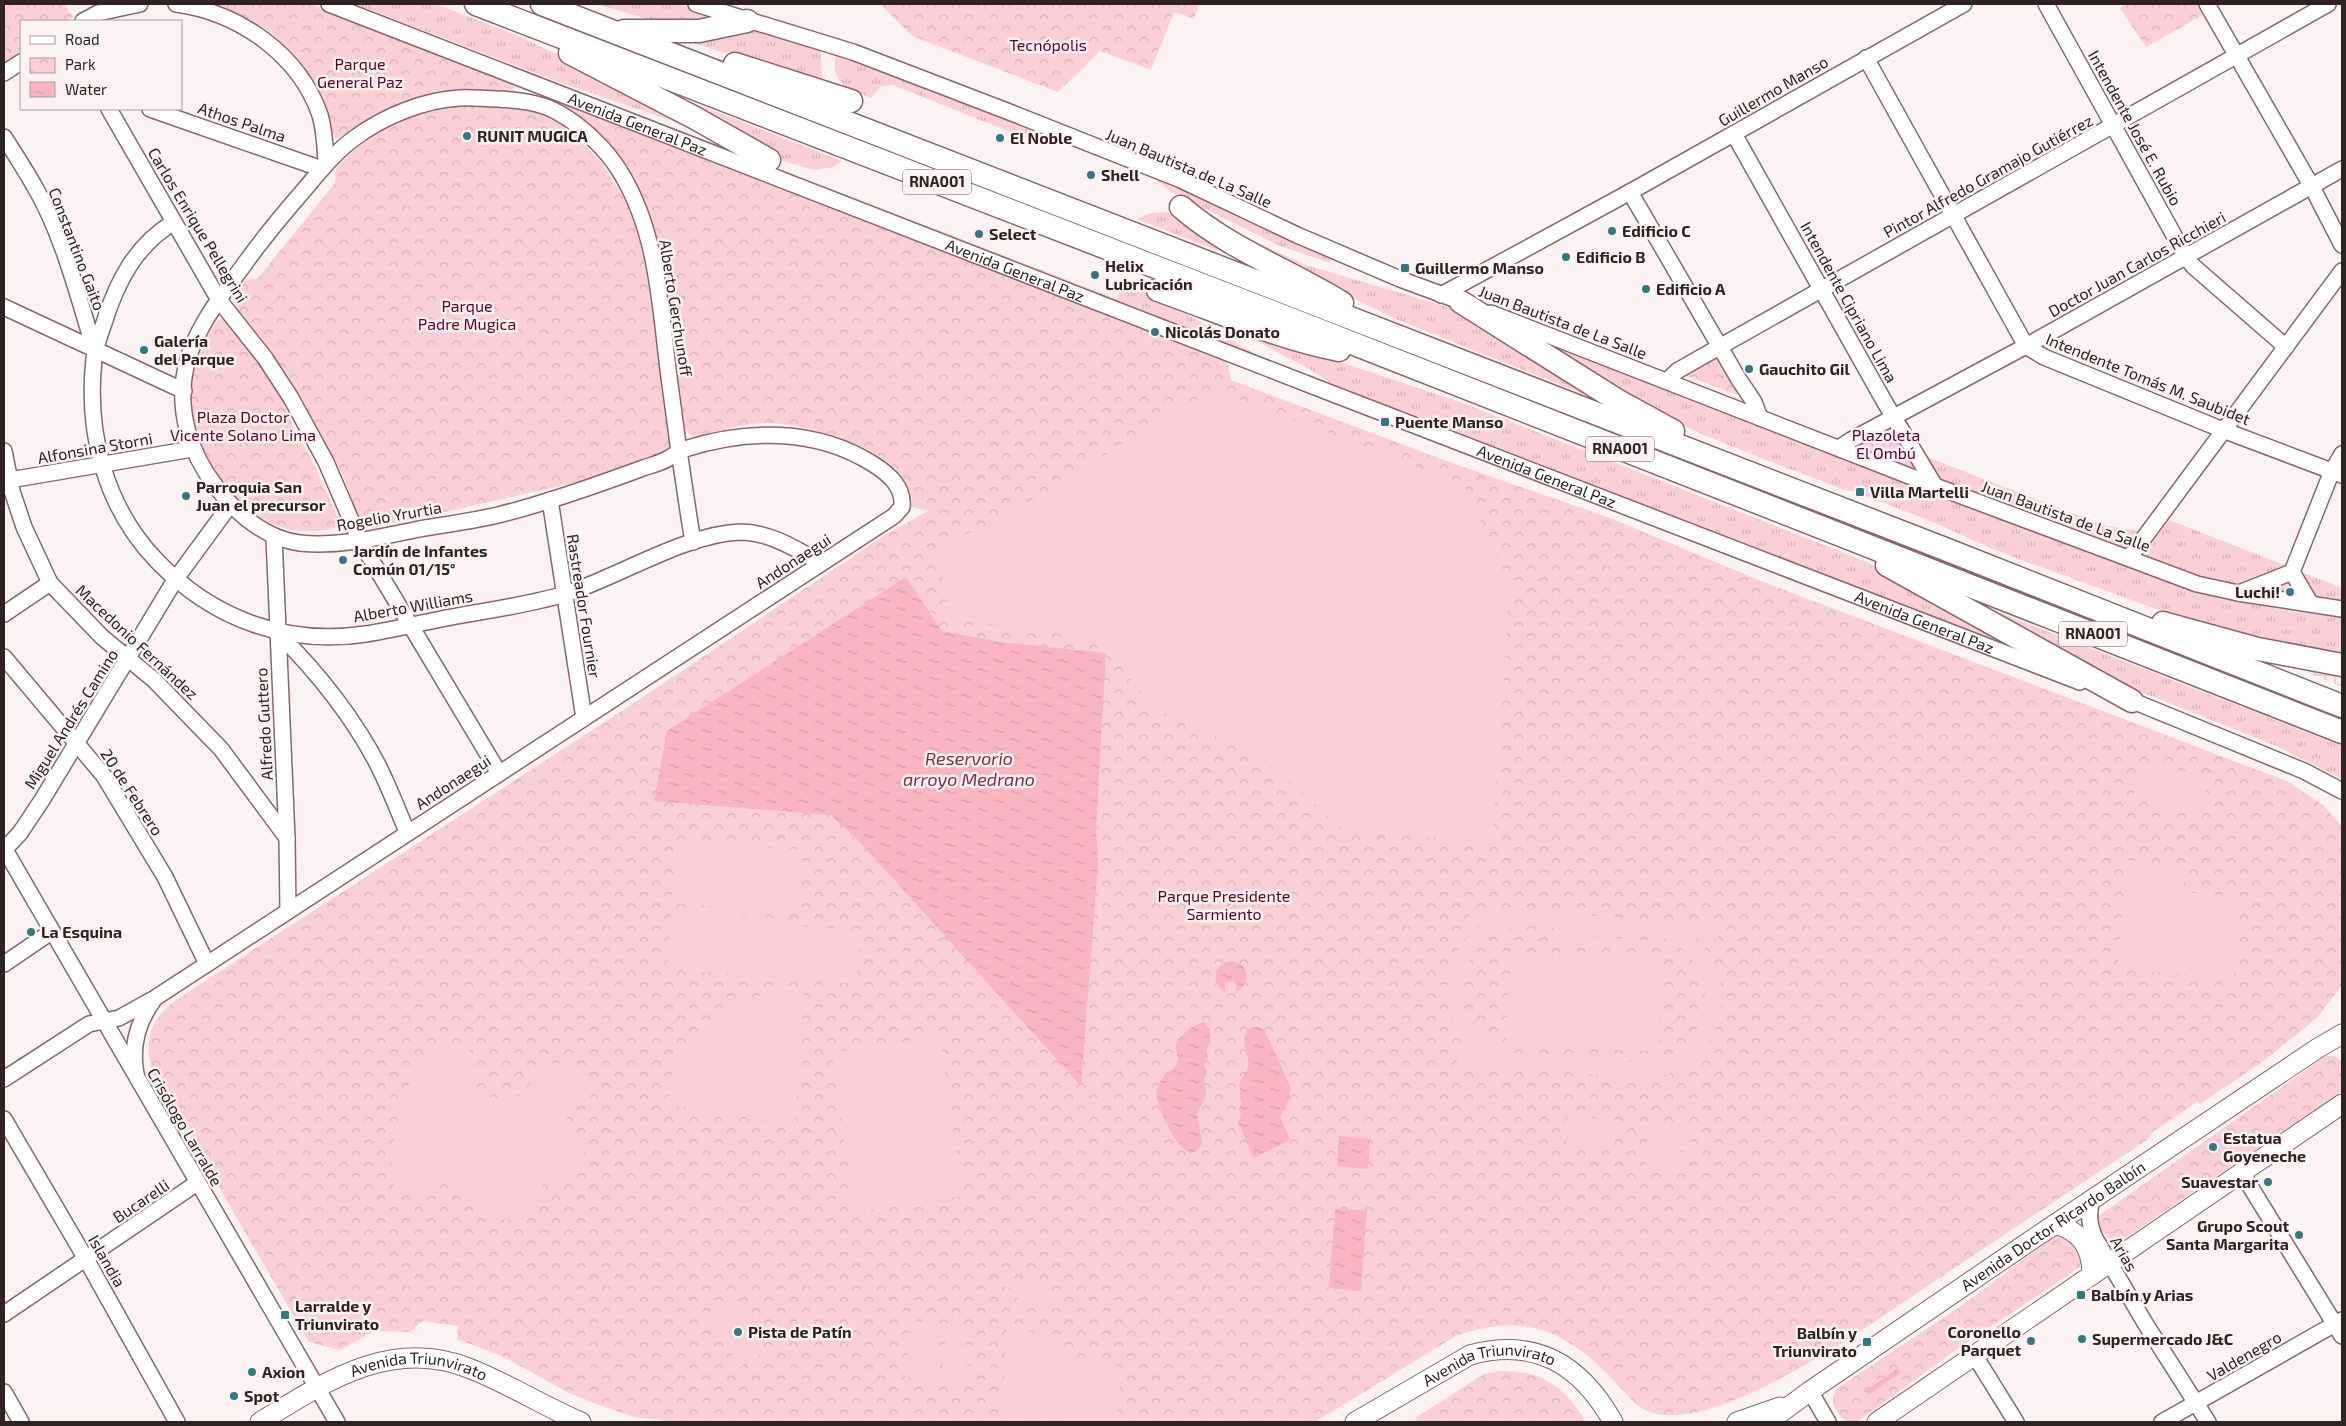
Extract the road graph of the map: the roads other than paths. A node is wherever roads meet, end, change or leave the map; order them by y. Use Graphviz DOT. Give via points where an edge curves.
graph roads {
  1 [pos="140,4"];
  2 [pos="176,4"];
  3 [pos="329,4"];
  4 [pos="476,4"];
  5 [pos="542,4"];
  6 [pos="696,4"];
  7 [pos="1964,4"];
  8 [pos="2046,4"];
  9 [pos="2207,4"];
  10 [pos="2328,4"];
  11 [pos="500,13"];
  12 [pos="85,20"];
  13 [pos="747,21"];
  14 [pos="611,31"];
  15 [pos="2236,56"];
  16 [pos="1866,58"];
  17 [pos="20,63"];
  18 [pos="4,73"];
  19 [pos="535,84"];
  20 [pos="528,101"];
  21 [pos="851,101"];
  22 [pos="110,110"];
  23 [pos="153,110"];
  24 [pos="2114,125"];
  25 [pos="1734,134"];
  26 [pos="4,137"];
  27 [pos="769,160"];
  28 [pos="324,166"];
  29 [pos="2342,169"];
  30 [pos="2312,187"];
  31 [pos="1630,192"];
  32 [pos="1181,207"];
  33 [pos="1952,215"];
  34 [pos="174,222"];
  35 [pos="2342,244"];
  36 [pos="2186,257"];
  37 [pos="2342,271"];
  38 [pos="1158,290"];
  39 [pos="1822,290"];
  40 [pos="1451,298"];
  41 [pos="219,300"];
  42 [pos="4,308"];
  43 [pos="1396,336"];
  44 [pos="2026,346"];
  45 [pos="2286,347"];
  46 [pos="1720,348"];
  47 [pos="95,351"];
  48 [pos="1397,362"];
  49 [pos="1667,381"];
  50 [pos="184,391"];
  51 [pos="1895,417"];
  52 [pos="1760,418"];
  53 [pos="2223,430"];
  54 [pos="1840,448"];
  55 [pos="192,449"];
  56 [pos="4,450"];
  57 [pos="678,451"];
  58 [pos="2342,454"];
  59 [pos="100,466"];
  60 [pos="2337,473"];
  61 [pos="1748,474"];
  62 [pos="7,481"];
  63 [pos="1935,486"];
  64 [pos="902,492"];
  65 [pos="550,500"];
  66 [pos="230,505"];
  67 [pos="1843,535"];
  68 [pos="274,536"];
  69 [pos="360,541"];
  70 [pos="693,542"];
  71 [pos="2129,558"];
  72 [pos="821,563"];
  73 [pos="2292,572"];
  74 [pos="175,580"];
  75 [pos="50,583"];
  76 [pos="565,594"];
  77 [pos="2238,594"];
  78 [pos="2060,595"];
  79 [pos="2311,604"];
  80 [pos="2342,609"];
  81 [pos="4,614"];
  82 [pos="410,625"];
  83 [pos="278,633"];
  84 [pos="4,657"];
  85 [pos="128,659"];
  86 [pos="2342,664"];
  87 [pos="2132,701"];
  88 [pos="2342,706"];
  89 [pos="584,718"];
  90 [pos="2342,732"];
  91 [pos="77,742"];
  92 [pos="499,773"];
  93 [pos="2342,791"];
  94 [pos="408,832"];
  95 [pos="287,838"];
  96 [pos="4,849"];
  97 [pos="288,911"];
  98 [pos="51,932"];
  99 [pos="4,964"];
  100 [pos="207,964"];
  101 [pos="155,998"];
  102 [pos="104,1021"];
  103 [pos="2337,1043"];
  104 [pos="136,1077"];
  105 [pos="4,1079"];
  106 [pos="2342,1104"];
  107 [pos="4,1120"];
  108 [pos="2242,1173"];
  109 [pos="198,1183"];
  110 [pos="2092,1200"];
  111 [pos="2055,1224"];
  112 [pos="86,1259"];
  113 [pos="2110,1262"];
  114 [pos="2092,1275"];
  115 [pos="4,1314"];
  116 [pos="2340,1327"];
  117 [pos="1975,1356"];
  118 [pos="316,1387"];
  119 [pos="4,1392"];
  120 [pos="1803,1396"];
  121 [pos="2196,1403"];
  122 [pos="1615,1420"];
  123 [pos="21,1422"];
  124 [pos="178,1422"];
  125 [pos="260,1422"];
  126 [pos="337,1422"];
  127 [pos="580,1422"];
  128 [pos="1355,1422"];
  129 [pos="1737,1422"];
  130 [pos="1768,1422"];
  131 [pos="1828,1422"];
  132 [pos="1878,1422"];
  133 [pos="2016,1422"];
  134 [pos="2162,1422"];
  135 [pos="2208,1422"];
  1 -- 12 [label="street" via="98,13"];
  2 -- 28 [label="street" via="204,9 240,23 287,62 305,85 320,115"];
  3 -- 19 [label="street, Avenida General Paz"];
  4 -- 11 [label="highway, RNA001"];
  5 -- 14 [label="highway, RNA001"];
  6 -- 13 [label="street, Juan Bautista de La Salle"];
  7 -- 16 [label="street, Guillermo Manso"];
  8 -- 24 [label="street, Intendente José E. Rubio"];
  9 -- 15 [label="street"];
  10 -- 15 [label="street, Pintor Alfredo Gramajo Gutiérrez"];
  11 -- 27 [label="highway" via="577,57 738,140"];
  11 -- 48 [label="highway, RNA001"];
  13 -- 14 [label="highway" via="699,31"];
  13 -- 40 [label="street, Juan Bautista de La Salle" via="852,52 1181,180 1297,235"];
  14 -- 21 [label="highway" via="738,65"];
  14 -- 43 [label="highway, RNA001"];
  15 -- 24 [label="street, Pintor Alfredo Gramajo Gutiérrez"];
  15 -- 30 [label="street"];
  16 -- 25 [label="street, Guillermo Manso"];
  16 -- 33 [label="street, Intendente Tomás M. Saubidet"];
  17 -- 18 [label="street"];
  19 -- 20 [label="street"];
  19 -- 87 [label="street, Avenida General Paz"];
  20 -- 28 [label="street, Alberto Gerchunoff" via="459,98 428,102 394,115 358,135"];
  20 -- 57 [label="street, Alberto Gerchunoff" via="560,114 598,143 619,170 636,203 655,274"];
  22 -- 34 [label="street, Carlos Enrique Pellegrini"];
  23 -- 28 [label="street, Athos Palma"];
  24 -- 33 [label="street, Pintor Alfredo Gramajo Gutiérrez"];
  24 -- 36 [label="street, Intendente José E. Rubio"];
  25 -- 31 [label="street, Guillermo Manso"];
  25 -- 39 [label="street, Intendente Cipriano Lima"];
  26 -- 47 [label="street, Constantino Gaito" via="37,190 53,225"];
  28 -- 41 [label="street, Rogelio Yrurtia" via="262,240"];
  29 -- 30 [label="street, Doctor Juan Carlos Ricchieri"];
  30 -- 35 [label="street"];
  30 -- 36 [label="street, Doctor Juan Carlos Ricchieri"];
  31 -- 40 [label="street, Guillermo Manso"];
  31 -- 46 [label="street"];
  32 -- 43 [label="highway" via="1225,237"];
  33 -- 39 [label="street, Pintor Alfredo Gramajo Gutiérrez"];
  33 -- 44 [label="street, Intendente Tomás M. Saubidet"];
  34 -- 41 [label="street, Carlos Enrique Pellegrini"];
  34 -- 47 [label="street, Alberto Williams" via="144,247 124,273 111,300"];
  36 -- 44 [label="street, Doctor Juan Carlos Ricchieri"];
  36 -- 45 [label="street, Intendente José E. Rubio"];
  37 -- 45 [label="street"];
  38 -- 48 [label="highway" via="1318,346"];
  39 -- 46 [label="street, Pintor Alfredo Gramajo Gutiérrez"];
  39 -- 51 [label="street, Intendente Cipriano Lima"];
  40 -- 49 [label="street, Juan Bautista de La Salle"];
  40 -- 61 [label="highway" via="1620,402"];
  41 -- 50 [label="street, Rogelio Yrurtia" via="192,348"];
  41 -- 69 [label="street, Carlos Enrique Pellegrini" via="265,358 291,398 326,462"];
  42 -- 47 [label="street"];
  43 -- 61 [label="highway, RNA001"];
  44 -- 51 [label="street, Doctor Juan Carlos Ricchieri"];
  44 -- 53 [label="street, Intendente Tomás M. Saubidet" via="2044,357"];
  45 -- 53 [label="street"];
  46 -- 49 [label="street, Pintor Alfredo Gramajo Gutiérrez" via="1677,371"];
  46 -- 52 [label="street" via="1754,402"];
  47 -- 50 [label="street"];
  47 -- 59 [label="street, Alberto Williams" via="91,395"];
  48 -- 67 [label="highway, RNA001"];
  49 -- 52 [label="street, Juan Bautista de La Salle"];
  50 -- 55 [label="street, Rogelio Yrurtia"];
  51 -- 54 [label="street, Doctor Juan Carlos Ricchieri"];
  51 -- 63 [label="street, Intendente Cipriano Lima"];
  52 -- 54 [label="street, Juan Bautista de La Salle"];
  53 -- 60 [label="street, Intendente Tomás M. Saubidet"];
  53 -- 71 [label="street"];
  54 -- 63 [label="street, Juan Bautista de La Salle"];
  55 -- 59 [label="street, Alfonsina Storni"];
  55 -- 66 [label="street, Rogelio Yrurtia" via="206,475"];
  56 -- 62 [label="street, Macedonio Fernández"];
  57 -- 64 [label="street, Rogelio Yrurtia" via="721,439 760,434 830,442 874,465"];
  57 -- 65 [label="street, Rogelio Yrurtia" via="667,459"];
  57 -- 70 [label="street, Alberto Gerchunoff"];
  58 -- 60 [label="street"];
  59 -- 62 [label="street, Alfonsina Storni"];
  59 -- 74 [label="street, Alberto Williams" via="130,528"];
  60 -- 73 [label="street"];
  61 -- 78 [label="highway, RNA001"];
  62 -- 75 [label="street, Macedonio Fernández"];
  63 -- 71 [label="street, Juan Bautista de La Salle"];
  64 -- 72 [label="street, Andonaegui" via="902,507 894,516"];
  65 -- 69 [label="street, Rogelio Yrurtia" via="500,515"];
  65 -- 76 [label="street, Rastreador Fournier"];
  66 -- 68 [label="street, Rogelio Yrurtia"];
  66 -- 74 [label="street, Miguel Andrés Camino"];
  67 -- 87 [label="highway" via="1886,564"];
  67 -- 90 [label="highway, RNA001"];
  68 -- 69 [label="street, Rogelio Yrurtia" via="296,543"];
  68 -- 83 [label="street, Alfredo Guttero"];
  69 -- 82 [label="street, Carlos Enrique Pellegrini"];
  70 -- 72 [label="street, Alberto Williams" via="720,534 743,532 762,535 786,543"];
  70 -- 76 [label="street, Alberto Williams"];
  71 -- 77 [label="street, Juan Bautista de La Salle" via="2197,584"];
  72 -- 89 [label="street, Andonaegui"];
  73 -- 77 [label="street"];
  73 -- 79 [label="street"];
  74 -- 83 [label="street, Alberto Williams" via="245,621"];
  74 -- 85 [label="street, Miguel Andrés Camino"];
  75 -- 81 [label="street"];
  75 -- 85 [label="street, Macedonio Fernández" via="74,610"];
  76 -- 82 [label="street, Alberto Williams"];
  76 -- 89 [label="street, Rastreador Fournier"];
  77 -- 79 [label="street, Juan Bautista de La Salle"];
  78 -- 86 [label="highway" via="2258,649"];
  78 -- 88 [label="highway, RNA001"];
  79 -- 80 [label="street, Juan Bautista de La Salle"];
  82 -- 83 [label="street, Alberto Williams" via="364,634 306,637"];
  82 -- 92 [label="street, Carlos Enrique Pellegrini"];
  83 -- 94 [label="street" via="301,656 351,722 378,764"];
  83 -- 95 [label="street, Alfredo Guttero"];
  84 -- 91 [label="street, 20 de Febrero"];
  85 -- 91 [label="street, Miguel Andrés Camino"];
  85 -- 95 [label="street, Macedonio Fernández" via="154,680 221,749"];
  87 -- 93 [label="street, Avenida General Paz" via="2304,771"];
  89 -- 92 [label="street, Andonaegui"];
  91 -- 96 [label="street, Miguel Andrés Camino" via="20,833"];
  91 -- 100 [label="street, 20 de Febrero" via="104,776 139,832 165,877"];
  92 -- 94 [label="street, Andonaegui"];
  94 -- 97 [label="street, Andonaegui"];
  95 -- 97 [label="street, Alfredo Guttero"];
  96 -- 98 [label="street, Crisólogo Larralde"];
  97 -- 100 [label="street, Andonaegui"];
  98 -- 99 [label="street"];
  98 -- 102 [label="street, Crisólogo Larralde"];
  100 -- 101 [label="street, Andonaegui"];
  101 -- 102 [label="street, Andonaegui" via="120,1018"];
  101 -- 104 [label="street" via="135,1037"];
  102 -- 104 [label="street, Crisólogo Larralde"];
  102 -- 105 [label="street, Andonaegui" via="89,1024"];
  103 -- 110 [label="main road, Avenida Doctor Ricardo Balbín"];
  104 -- 109 [label="street, Crisólogo Larralde"];
  106 -- 108 [label="main road"];
  107 -- 112 [label="street, Islandia"];
  108 -- 113 [label="main road"];
  108 -- 116 [label="street"];
  109 -- 112 [label="street, Bucarelli"];
  109 -- 118 [label="street, Crisólogo Larralde"];
  110 -- 111 [label="main road, Avenida Doctor Ricardo Balbín"];
  110 -- 113 [label="street, Arias" via="2089,1226"];
  111 -- 114 [label="main road" via="2076,1233 2084,1242 2090,1252"];
  111 -- 120 [label="main road, Avenida Doctor Ricardo Balbín"];
  112 -- 115 [label="street, Bucarelli"];
  112 -- 124 [label="street, Islandia"];
  113 -- 114 [label="main road"];
  113 -- 121 [label="street, Arias"];
  114 -- 117 [label="main road"];
  116 -- 121 [label="street, Valdenegro"];
  117 -- 132 [label="main road"];
  117 -- 133 [label="street"];
  118 -- 125 [label="main road, Avenida Triunvirato"];
  118 -- 126 [label="street, Crisólogo Larralde"];
  118 -- 127 [label="main road, Avenida Triunvirato" via="370,1364 404,1358 439,1360 477,1371"];
  119 -- 123 [label="street"];
  120 -- 129 [label="main road"];
  120 -- 130 [label="main road, Avenida Doctor Ricardo Balbín"];
  120 -- 131 [label="street"];
  121 -- 134 [label="street, Valdenegro"];
  121 -- 135 [label="street, Arias"];
  122 -- 128 [label="main road, Avenida Triunvirato" via="1570,1369 1551,1357 1508,1348 1470,1355"];
}
